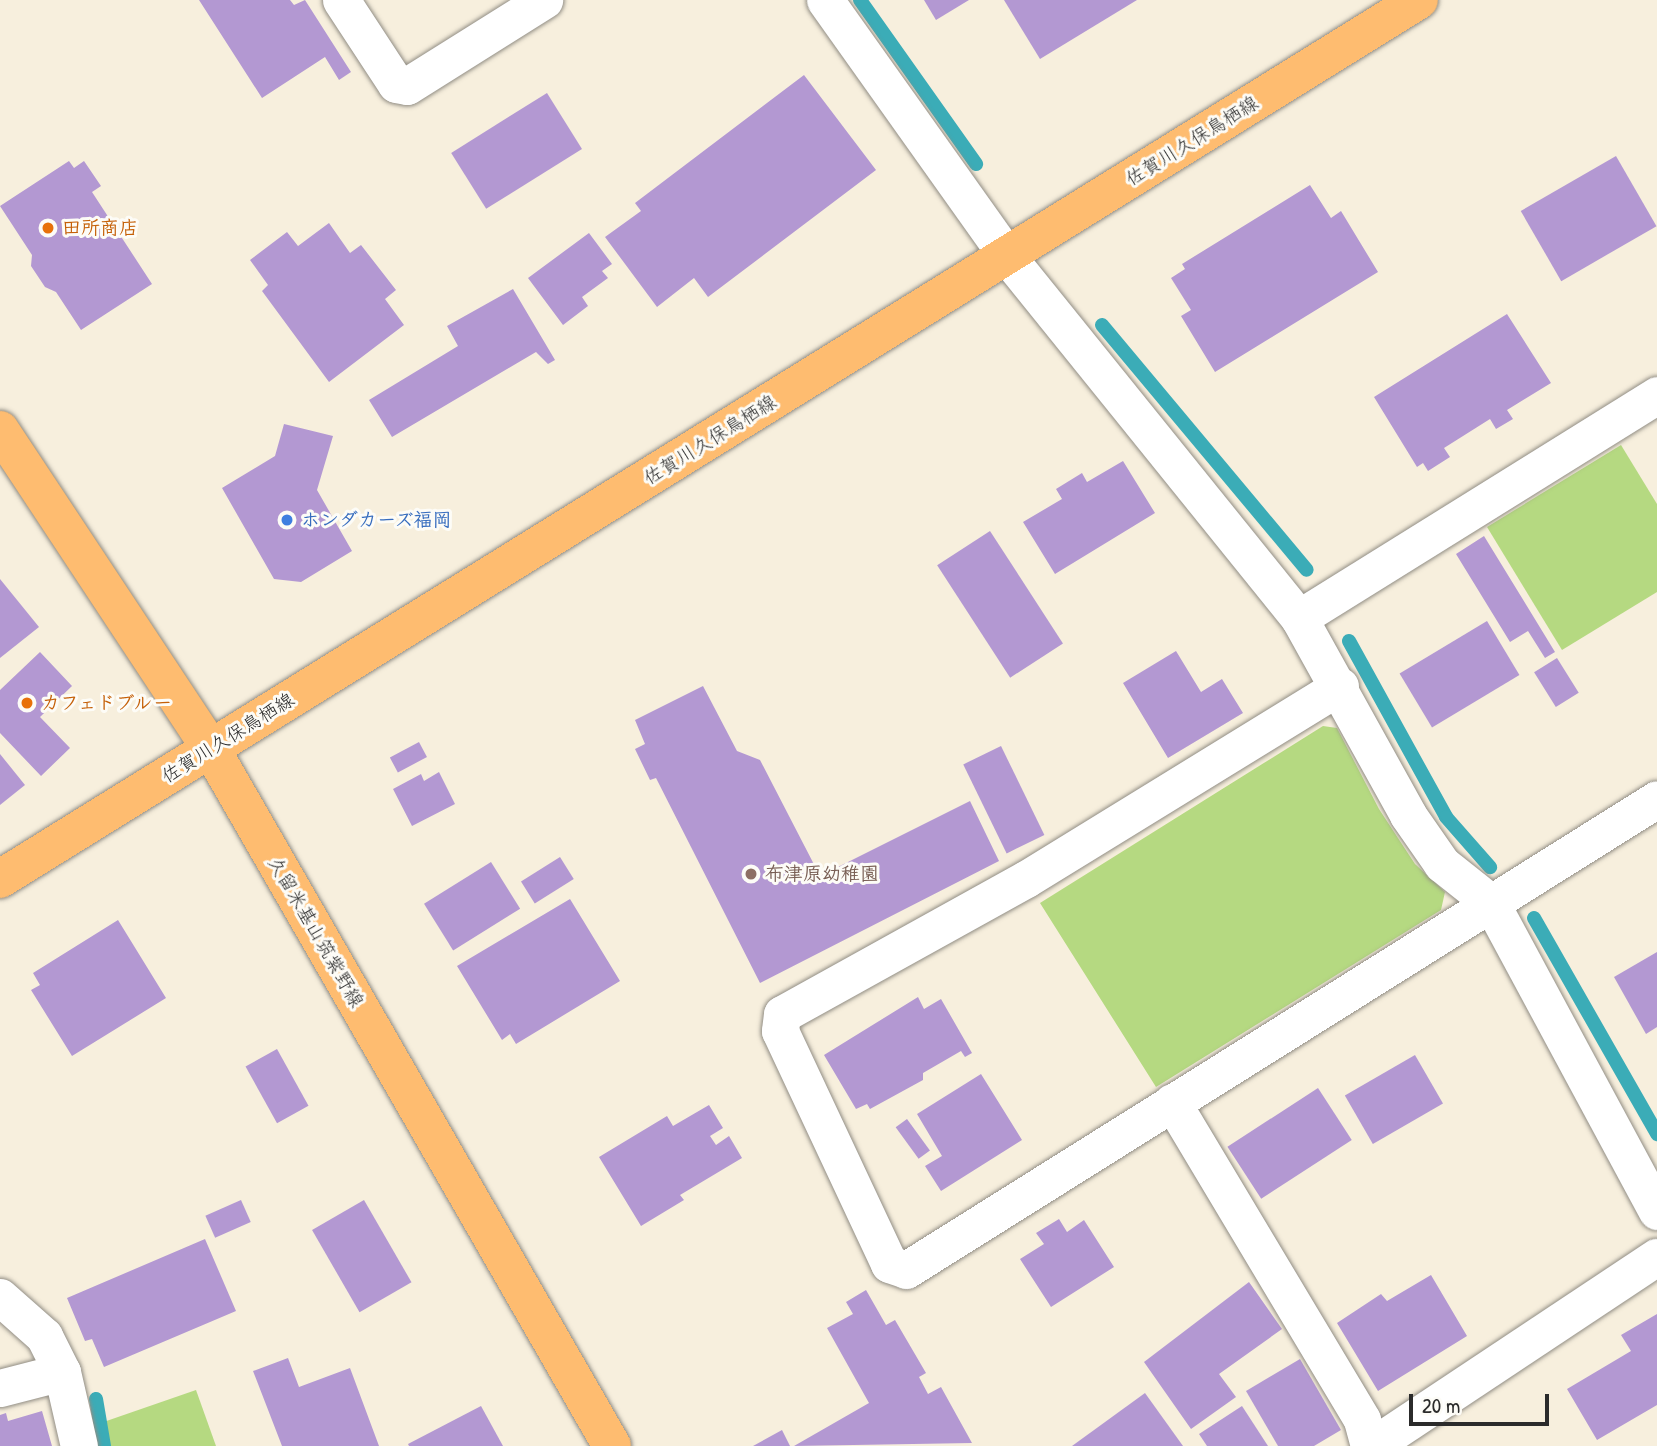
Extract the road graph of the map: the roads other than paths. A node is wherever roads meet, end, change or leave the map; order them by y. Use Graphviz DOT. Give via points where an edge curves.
graph roads {
  1 [pos="341,0"];
  2 [pos="544,0"];
  3 [pos="825,0"];
  4 [pos="1419,0"];
  5 [pos="1007,256"];
  6 [pos="1657,395"];
  7 [pos="0,430"];
  8 [pos="1299,618"];
  9 [pos="1340,686"];
  10 [pos="211,749"];
  11 [pos="1657,799"];
  12 [pos="0,879"];
  13 [pos="1491,903"];
  14 [pos="1172,1102"];
  15 [pos="1657,1211"];
  16 [pos="1657,1257"];
  17 [pos="0,1297"];
  18 [pos="62,1372"];
  19 [pos="0,1388"];
  20 [pos="79,1446"];
  21 [pos="612,1446"];
  22 [pos="1370,1446"];
  1 -- 2 [label="street" via="396,84 407,86"];
  3 -- 5 [label="street"];
  4 -- 5 [label="main road, 佐賀川久保鳥栖線"];
  5 -- 8 [label="street"];
  5 -- 10 [label="main road, 佐賀川久保鳥栖線"];
  6 -- 8 [label="street"];
  7 -- 10 [label="main road, 久留米基山筑紫野線"];
  8 -- 9 [label="street"];
  9 -- 13 [label="street" via="1408,815 1442,864"];
  9 -- 14 [label="street" via="1026,879 782,1014 780,1031 889,1264 906,1270"];
  10 -- 12 [label="main road, 佐賀川久保鳥栖線"];
  10 -- 21 [label="main road, 久留米基山筑紫野線"];
  11 -- 13 [label="street"];
  13 -- 14 [label="street"];
  13 -- 15 [label="street"];
  14 -- 22 [label="street" via="1362,1420"];
  16 -- 22 [label="street"];
  17 -- 18 [label="street" via="44,1336"];
  18 -- 19 [label="street"];
  18 -- 20 [label="street"];
}
